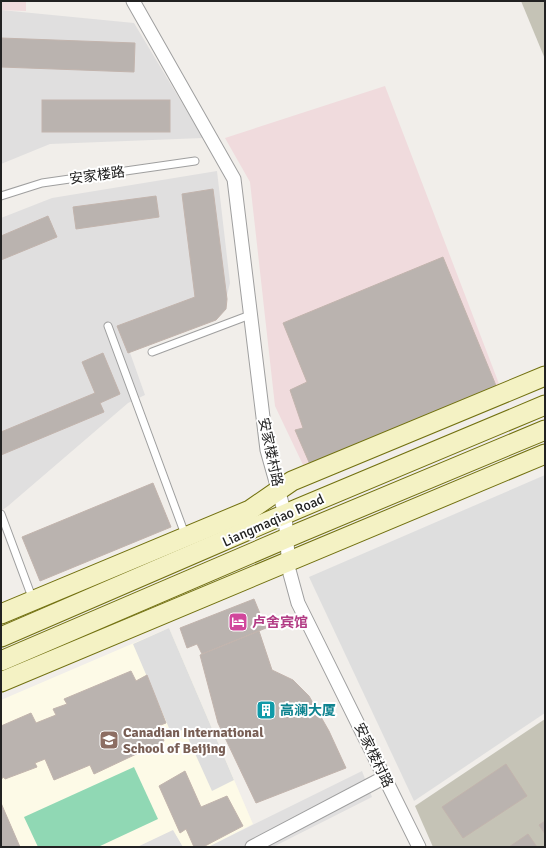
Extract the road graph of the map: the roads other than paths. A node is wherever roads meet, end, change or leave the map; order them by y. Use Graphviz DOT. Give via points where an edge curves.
graph roads {
  1 [pos="133,1"];
  2 [pos="196,161"];
  3 [pos="1,196"];
  4 [pos="250,315"];
  5 [pos="108,326"];
  6 [pos="152,352"];
  7 [pos="545,376"];
  8 [pos="545,405"];
  9 [pos="539,434"];
  10 [pos="545,454"];
  11 [pos="278,489"];
  12 [pos="1,514"];
  13 [pos="285,514"];
  14 [pos="186,537"];
  15 [pos="288,537"];
  16 [pos="288,562"];
  17 [pos="33,601"];
  18 [pos="1,614"];
  19 [pos="1,637"];
  20 [pos="1,661"];
  21 [pos="1,682"];
  22 [pos="385,777"];
  23 [pos="252,847"];
  24 [pos="419,847"];
  1 -- 4 [label="street, 安家楼村路" via="234,179"];
  2 -- 3 [label="lane, 安家楼路" via="42,183"];
  4 -- 6 [label="lane"];
  4 -- 11 [label="street, 安家楼村路" via="267,450"];
  5 -- 14 [label="lane"];
  7 -- 11 [label="street"];
  8 -- 13 [label="street, Liangmaqiao Road"];
  9 -- 15 [label="street, Liangmaqiao Road"];
  10 -- 16 [label="street"];
  11 -- 13 [label="street, 安家楼村路"];
  11 -- 14 [label="street" via="250,510"];
  12 -- 17 [label="lane"];
  13 -- 15 [label="street, 安家楼村路"];
  13 -- 19 [label="street, Liangmaqiao Road"];
  14 -- 17 [label="street"];
  15 -- 16 [label="street, 安家楼村路"];
  15 -- 20 [label="street, Liangmaqiao Road"];
  16 -- 21 [label="street"];
  16 -- 22 [label="street, 安家楼村路" via="298,603"];
  17 -- 18 [label="street"];
  22 -- 23 [label="street"];
  22 -- 24 [label="street, 安家楼村路"];
}
